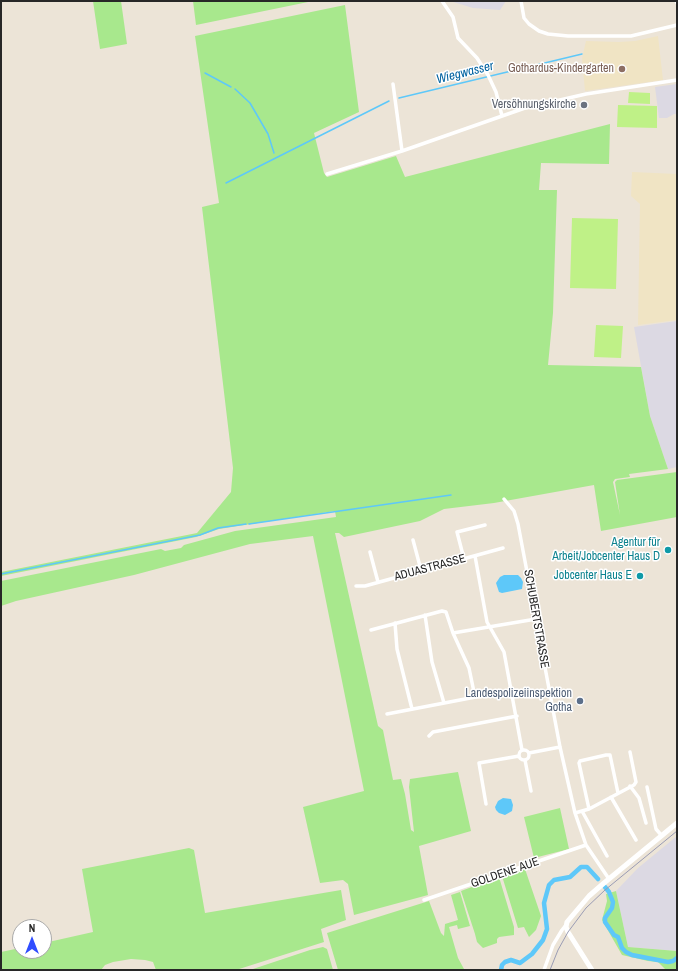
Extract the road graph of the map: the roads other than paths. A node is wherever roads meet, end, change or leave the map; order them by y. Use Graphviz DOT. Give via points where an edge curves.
graph roads {
  1 [pos="442,1"];
  2 [pos="521,1"];
  3 [pos="677,25"];
  4 [pos="677,80"];
  5 [pos="393,84"];
  6 [pos="502,116"];
  7 [pos="402,151"];
  8 [pos="327,174"];
  9 [pos="504,499"];
  10 [pos="485,525"];
  11 [pos="413,540"];
  12 [pos="503,548"];
  13 [pos="370,552"];
  14 [pos="475,556"];
  15 [pos="464,559"];
  16 [pos="421,570"];
  17 [pos="378,582"];
  18 [pos="356,586"];
  19 [pos="425,615"];
  20 [pos="536,619"];
  21 [pos="395,623"];
  22 [pos="489,627"];
  23 [pos="371,630"];
  24 [pos="453,633"];
  25 [pos="512,690"];
  26 [pos="475,697"];
  27 [pos="444,703"];
  28 [pos="412,709"];
  29 [pos="387,714"];
  30 [pos="517,716"];
  31 [pos="429,736"];
  32 [pos="560,747"];
  33 [pos="522,750"];
  34 [pos="630,752"];
  35 [pos="529,753"];
  36 [pos="519,756"];
  37 [pos="525,760"];
  38 [pos="630,786"];
  39 [pos="646,787"];
  40 [pos="531,791"];
  41 [pos="618,793"];
  42 [pos="611,797"];
  43 [pos="486,804"];
  44 [pos="589,809"];
  45 [pos="582,812"];
  46 [pos="575,813"];
  47 [pos="646,823"];
  48 [pos="677,823"];
  49 [pos="662,836"];
  50 [pos="636,840"];
  51 [pos="586,845"];
  52 [pos="607,856"];
  53 [pos="609,878"];
  54 [pos="424,900"];
  55 [pos="566,925"];
  56 [pos="544,970"];
  57 [pos="592,970"];
  1 -- 6 [label="street" via="453,17 458,38 477,58 491,79"];
  2 -- 3 [label="street" via="524,18 539,31 548,34 631,36"];
  4 -- 6 [label="street" via="571,97"];
  5 -- 7 [label="street"];
  6 -- 7 [label="street"];
  7 -- 8 [label="street"];
  9 -- 20 [label="street, SCHUBERTSTRASSE" via="517,516"];
  10 -- 15 [label="street" via="457,532"];
  11 -- 16 [label="street"];
  12 -- 14 [label="street, ADUASTRASSE"];
  13 -- 17 [label="street"];
  14 -- 15 [label="street, ADUASTRASSE"];
  14 -- 22 [label="street"];
  15 -- 16 [label="street, ADUASTRASSE"];
  16 -- 17 [label="street, ADUASTRASSE"];
  17 -- 18 [label="street, ADUASTRASSE"];
  19 -- 21 [label="street"];
  19 -- 24 [label="street" via="442,610 446,612"];
  19 -- 27 [label="street" via="432,662"];
  20 -- 22 [label="street"];
  20 -- 32 [label="street, SCHUBERTSTRASSE"];
  21 -- 23 [label="street"];
  21 -- 28 [label="street" via="397,649"];
  22 -- 24 [label="street"];
  22 -- 25 [label="street" via="504,652"];
  24 -- 26 [label="street" via="469,668"];
  25 -- 26 [label="street"];
  25 -- 30 [label="street"];
  26 -- 27 [label="street"];
  27 -- 28 [label="street"];
  28 -- 29 [label="street"];
  30 -- 31 [label="street" via="433,732"];
  30 -- 33 [label="street"];
  32 -- 35 [label="street"];
  32 -- 46 [label="street, SCHUBERTSTRASSE"];
  33 -- 35 [label="street"];
  33 -- 36 [label="street"];
  34 -- 38 [label="street" via="636,782"];
  35 -- 37 [label="street"];
  36 -- 37 [label="street"];
  36 -- 43 [label="street" via="479,763"];
  37 -- 40 [label="street"];
  38 -- 41 [label="street"];
  38 -- 47 [label="street" via="639,798"];
  39 -- 49 [label="street" via="656,830"];
  41 -- 42 [label="street"];
  41 -- 44 [label="street" via="610,756 580,761 578,763"];
  42 -- 44 [label="street"];
  42 -- 50 [label="street"];
  44 -- 45 [label="street"];
  45 -- 46 [label="street"];
  45 -- 52 [label="street"];
  46 -- 51 [label="street, SCHUBERTSTRASSE"];
  48 -- 49 [label="main road"];
  49 -- 53 [label="main road"];
  51 -- 53 [label="street, SCHUBERTSTRASSE"];
  51 -- 54 [label="street, GOLDENE AUE"];
  53 -- 55 [label="main road"];
  55 -- 56 [label="street" via="553,945"];
  55 -- 57 [label="main road"];
}
